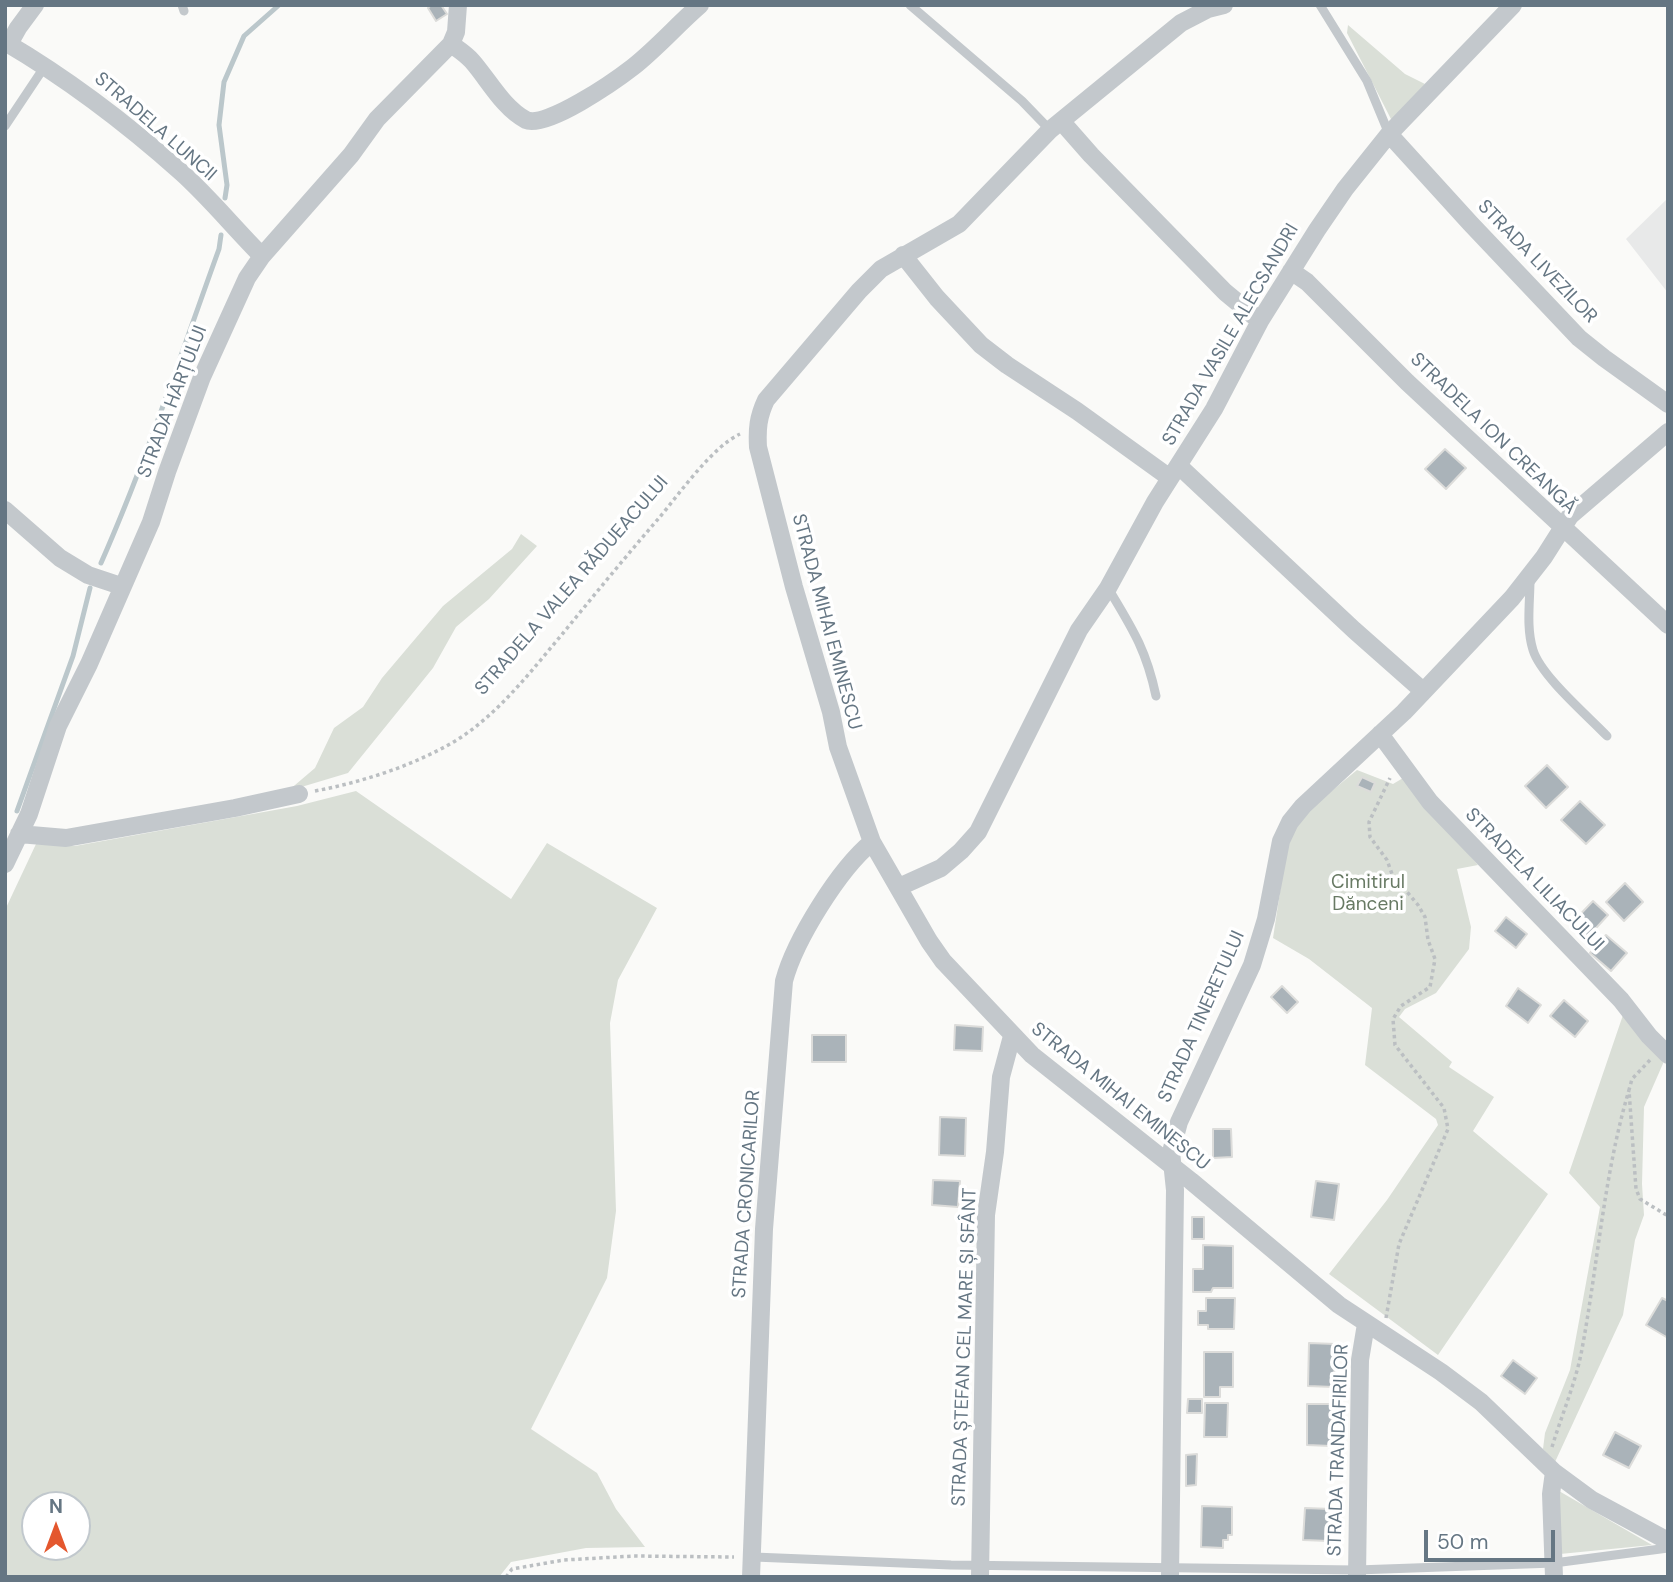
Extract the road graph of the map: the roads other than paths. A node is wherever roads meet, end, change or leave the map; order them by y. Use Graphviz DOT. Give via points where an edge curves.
graph roads {
  1 [pos="35,5"];
  2 [pos="458,5"];
  3 [pos="700,5"];
  4 [pos="911,5"];
  5 [pos="1224,5"];
  6 [pos="1320,5"];
  7 [pos="1513,5"];
  8 [pos="7,43"];
  9 [pos="451,44"];
  10 [pos="45,66"];
  11 [pos="5,125"];
  12 [pos="1056,126"];
  13 [pos="1389,134"];
  14 [pos="903,255"];
  15 [pos="262,257"];
  16 [pos="1291,271"];
  17 [pos="1260,321"];
  18 [pos="1668,404"];
  19 [pos="1668,432"];
  20 [pos="1174,472"];
  21 [pos="5,510"];
  22 [pos="1562,529"];
  23 [pos="1531,575"];
  24 [pos="121,586"];
  25 [pos="1108,589"];
  26 [pos="1668,625"];
  27 [pos="1423,691"];
  28 [pos="1156,695"];
  29 [pos="1380,734"];
  30 [pos="1607,736"];
  31 [pos="299,794"];
  32 [pos="19,834"];
  33 [pos="872,842"];
  34 [pos="6,861"];
  35 [pos="899,887"];
  36 [pos="1013,1036"];
  37 [pos="1665,1053"];
  38 [pos="1172,1166"];
  39 [pos="1373,1328"];
  40 [pos="1551,1469"];
  41 [pos="1668,1541"];
  42 [pos="1668,1548"];
  43 [pos="754,1557"];
  44 [pos="1554,1570"];
  45 [pos="980,1571"];
  46 [pos="1170,1573"];
  47 [pos="1357,1573"];
  48 [pos="751,1577"];
  1 -- 8 [label="street, STRADELA LUNCII"];
  2 -- 9 [label="street"];
  3 -- 9 [label="street" via="632,68 563,112 538,122 520,116"];
  4 -- 12 [label="lane"];
  5 -- 12 [label="street" via="1181,23"];
  6 -- 13 [label="lane" via="1367,81"];
  7 -- 13 [label="street, STRADA VASILE ALECSANDRI"];
  8 -- 10 [label="street, STRADELA LUNCII"];
  9 -- 15 [label="street, STRADA HÂRȚULUI" via="377,119"];
  10 -- 11 [label="lane"];
  10 -- 15 [label="street, STRADELA LUNCII" via="183,174"];
  12 -- 14 [label="street" via="959,224"];
  12 -- 17 [label="street"];
  13 -- 16 [label="street, STRADA VASILE ALECSANDRI" via="1345,189"];
  13 -- 18 [label="street, STRADA LIVEZILOR" via="1579,338"];
  14 -- 20 [label="street" via="981,345"];
  14 -- 33 [label="street, STRADA MIHAI EMINESCU" via="859,291 779,384 759,414 757,430 790,574 838,747"];
  15 -- 24 [label="street, STRADA HÂRȚULUI" via="247,278 217,343 151,522"];
  16 -- 17 [label="street, STRADA VASILE ALECSANDRI"];
  16 -- 22 [label="street, STRADELA ION CREANGĂ"];
  17 -- 20 [label="street, STRADA VASILE ALECSANDRI" via="1214,409"];
  19 -- 22 [label="street, STRADA TINERETULUI" via="1579,506"];
  20 -- 25 [label="street, STRADA VASILE ALECSANDRI"];
  20 -- 27 [label="street, STRADA VASILE ALECSANDRI"];
  21 -- 24 [label="street" via="60,558 88,575"];
  22 -- 23 [label="street, STRADA TINERETULUI"];
  22 -- 26 [label="street, STRADELA ION CREANGĂ"];
  23 -- 27 [label="street, STRADA TINERETULUI"];
  23 -- 30 [label="lane" via="1533,651 1541,667"];
  24 -- 32 [label="street, STRADA HÂRȚULUI" via="58,726"];
  25 -- 28 [label="lane" via="1136,632"];
  25 -- 35 [label="street, STRADA VASILE ALECSANDRI" via="1065,656 978,832 941,868"];
  27 -- 29 [label="street, STRADA TINERETULUI"];
  29 -- 37 [label="street, STRADELA LILIACULUI" via="1452,826 1621,1000"];
  29 -- 38 [label="street, STRADA TINERETULUI" via="1290,822 1281,841 1252,964 1179,1122"];
  31 -- 32 [label="street" via="66,838"];
  32 -- 34 [label="street, STRADA HÂRȚULUI"];
  33 -- 35 [label="street, STRADA MIHAI EMINESCU"];
  33 -- 43 [label="street, STRADA CRONICARILOR" via="840,876 798,946 784,981 764,1229"];
  35 -- 36 [label="street, STRADA MIHAI EMINESCU" via="943,961"];
  36 -- 38 [label="street, STRADA MIHAI EMINESCU"];
  36 -- 45 [label="street, STRADA ȘTEFAN CEL MARE ȘI SFÂNT" via="1001,1077 986,1215"];
  38 -- 39 [label="street, STRADA MIHAI EMINESCU"];
  38 -- 46 [label="street, STRADA TINERETULUI"];
  39 -- 40 [label="street, STRADA MIHAI EMINESCU" via="1480,1402"];
  39 -- 47 [label="street, STRADA TRANDAFIRILOR" via="1360,1360"];
  40 -- 41 [label="street, STRADA MIHAI EMINESCU" via="1592,1500"];
  40 -- 44 [label="street"];
  42 -- 44 [label="lane"];
  43 -- 45 [label="lane"];
  43 -- 48 [label="street, STRADA CRONICARILOR"];
  44 -- 47 [label="lane"];
  45 -- 46 [label="lane"];
  46 -- 47 [label="lane"];
}
